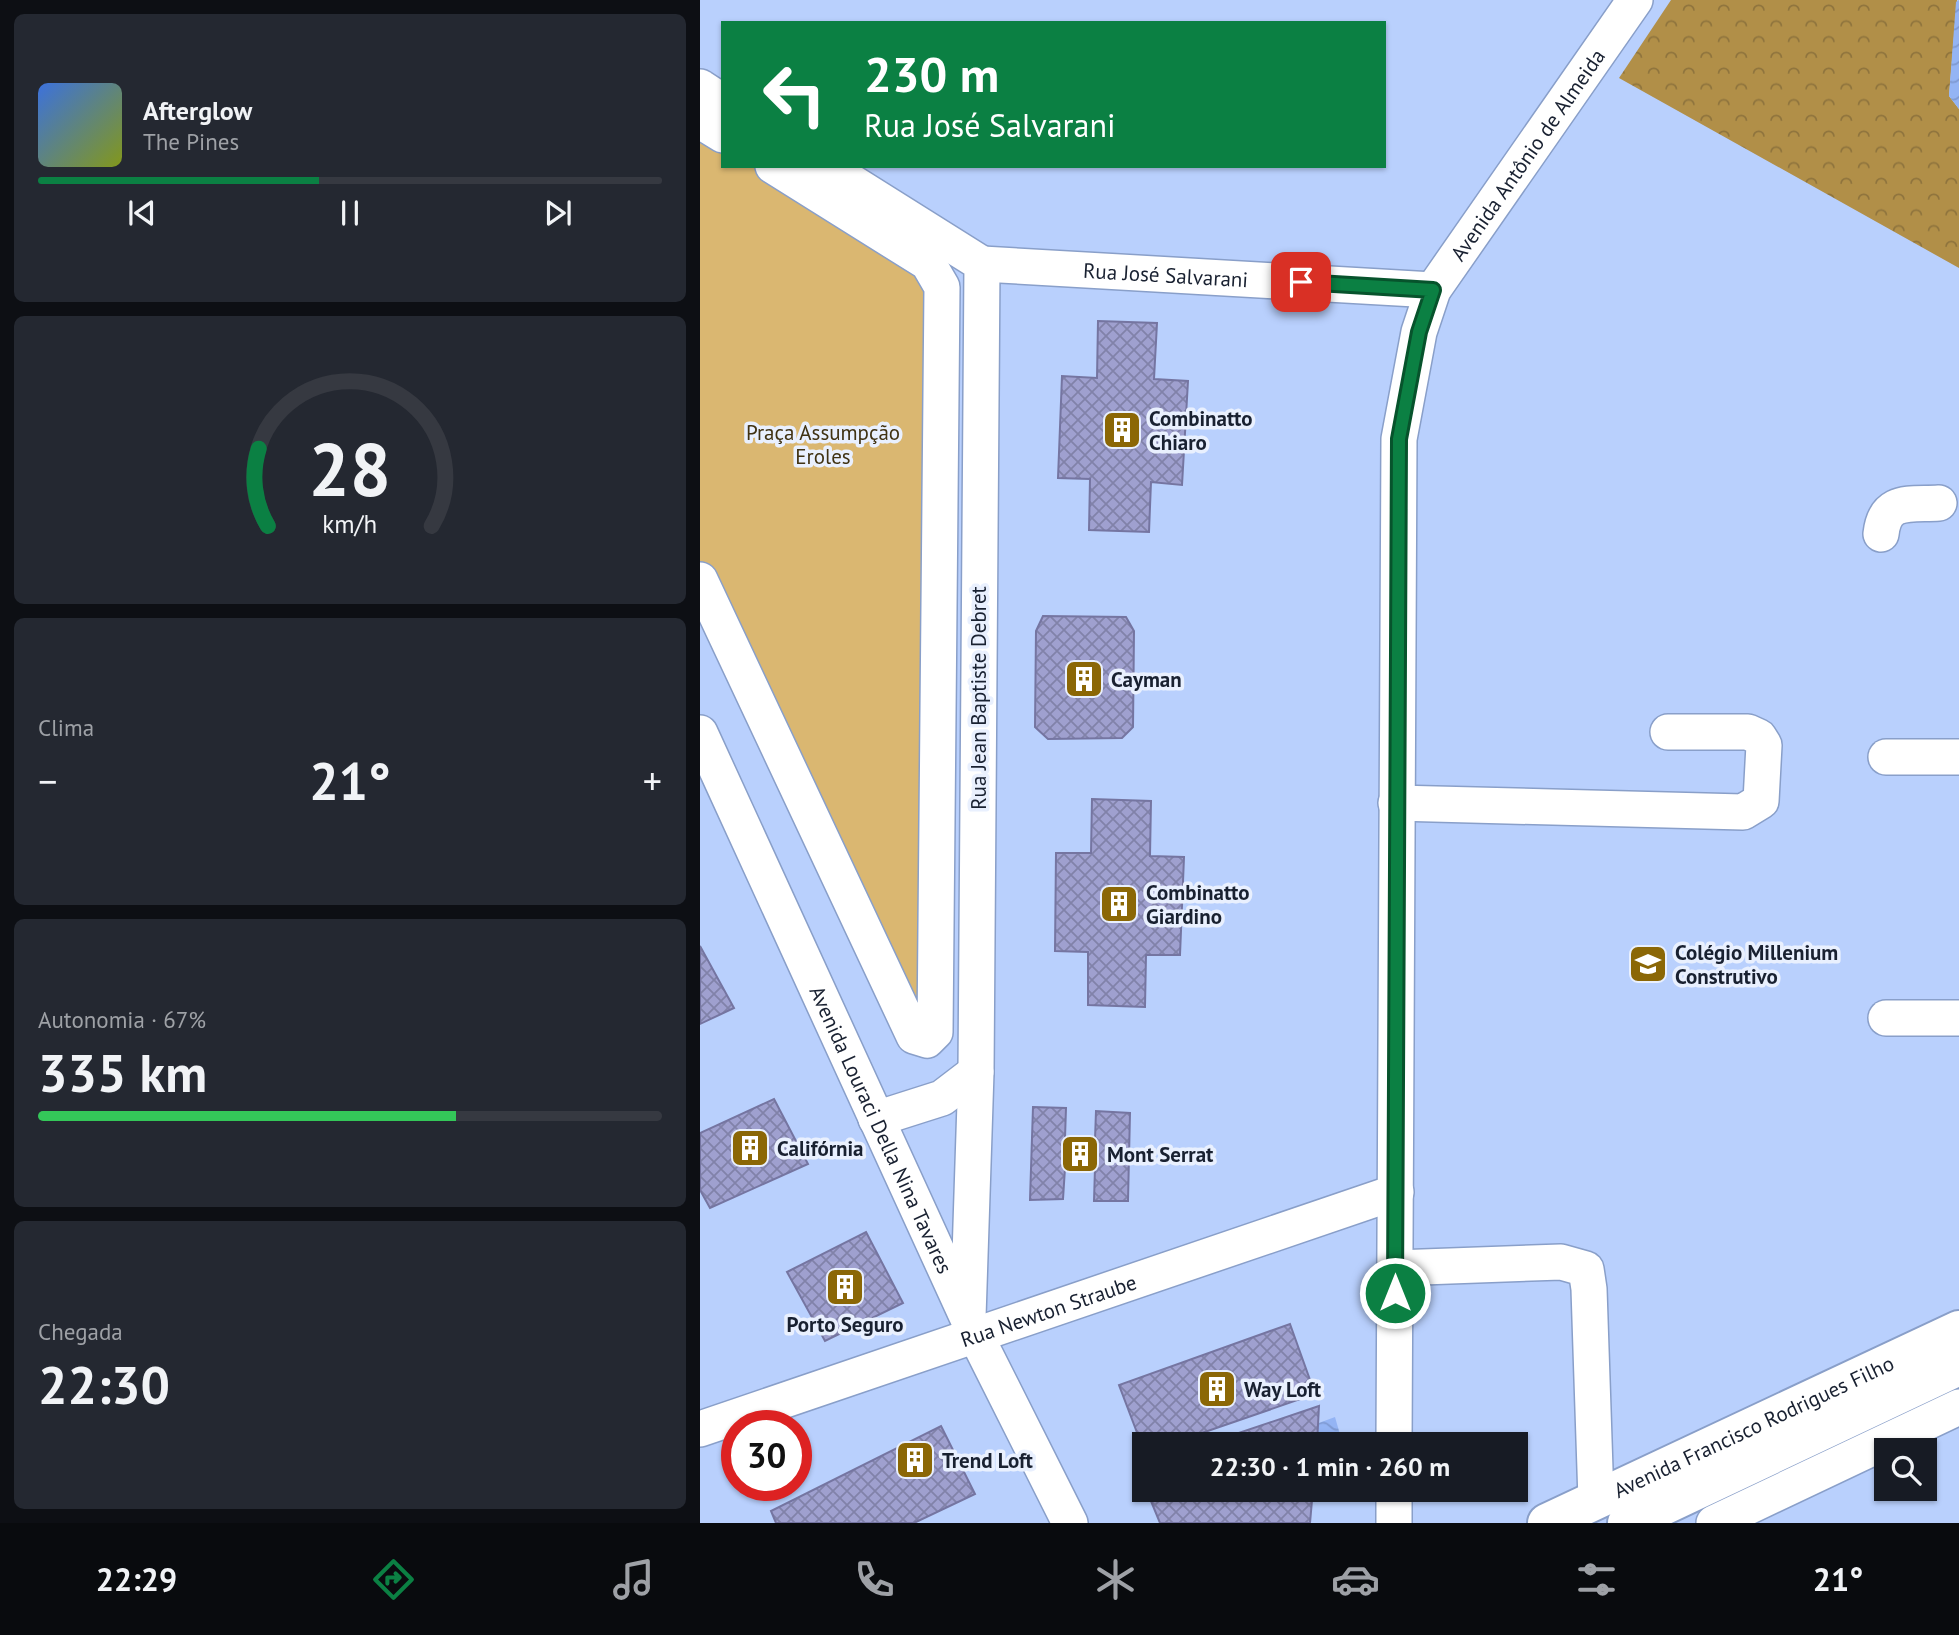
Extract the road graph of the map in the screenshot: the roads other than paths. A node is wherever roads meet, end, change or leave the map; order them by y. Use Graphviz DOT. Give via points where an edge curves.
graph roads {
  1 [pos="1635,0"];
  2 [pos="700,87"];
  3 [pos="721,101"];
  4 [pos="700,121"];
  5 [pos="721,134"];
  6 [pos="776,168"];
  7 [pos="829,168"];
  8 [pos="982,264"];
  9 [pos="1433,290"];
  10 [pos="1939,503"];
  11 [pos="1881,534"];
  12 [pos="700,580"];
  13 [pos="1668,732"];
  14 [pos="701,738"];
  15 [pos="1886,757"];
  16 [pos="1959,757"];
  17 [pos="1396,803"];
  18 [pos="1885,1018"];
  19 [pos="1959,1018"];
  20 [pos="976,1072"];
  21 [pos="876,1119"];
  22 [pos="1396,1192"];
  23 [pos="1395,1268"];
  24 [pos="972,1325"];
  25 [pos="1959,1330"];
  26 [pos="1959,1366"];
  27 [pos="1959,1407"];
  28 [pos="700,1429"];
  29 [pos="1394,1432"];
  30 [pos="1596,1500"];
  31 [pos="1394,1502"];
  32 [pos="1723,1521"];
  33 [pos="1070,1523"];
  34 [pos="1394,1523"];
  35 [pos="1547,1523"];
  36 [pos="1626,1523"];
  1 -- 9 [label="street, Avenida Antônio de Almeida"];
  2 -- 3 [label="street"];
  4 -- 5 [label="street"];
  6 -- 12 [label="street" via="929,263 942,287 935,1032 927,1040 914,1036"];
  7 -- 8 [label="street"];
  8 -- 9 [label="street, Rua José Salvarani"];
  8 -- 20 [label="street, Rua Jean Baptiste Debret"];
  9 -- 17 [label="street, Avenida Antônio de Almeida" via="1419,332 1399,439"];
  10 -- 11 [label="street" via="1891,509 1884,514"];
  13 -- 17 [label="street" via="1748,732 1759,737 1764,745 1761,801 1743,811"];
  14 -- 21 [label="street, Avenida Louraci Della Nina Tavares"];
  15 -- 16 [label="street"];
  17 -- 22 [label="street, Avenida Antônio de Almeida"];
  18 -- 19 [label="street"];
  20 -- 21 [label="street" via="942,1098"];
  20 -- 24 [label="street, Rua Jean Baptiste Debret"];
  21 -- 24 [label="street, Avenida Louraci Della Nina Tavares"];
  22 -- 23 [label="street, Avenida Antônio de Almeida"];
  22 -- 24 [label="street, Rua Newton Straube"];
  23 -- 29 [label="street, Avenida Antônio de Almeida"];
  23 -- 30 [label="street" via="1561,1262 1586,1269"];
  24 -- 28 [label="street, Rua Newton Straube"];
  24 -- 33 [label="street, Avenida Louraci Della Nina Tavares"];
  25 -- 30 [label="main road, Avenida Francisco Rodrigues Filho"];
  26 -- 36 [label="main road, Avenida Francisco Rodrigues Filho"];
  27 -- 32 [label="street"];
  30 -- 35 [label="main road, Avenida Francisco Rodrigues Filho"];
  31 -- 34 [label="street"];
}
